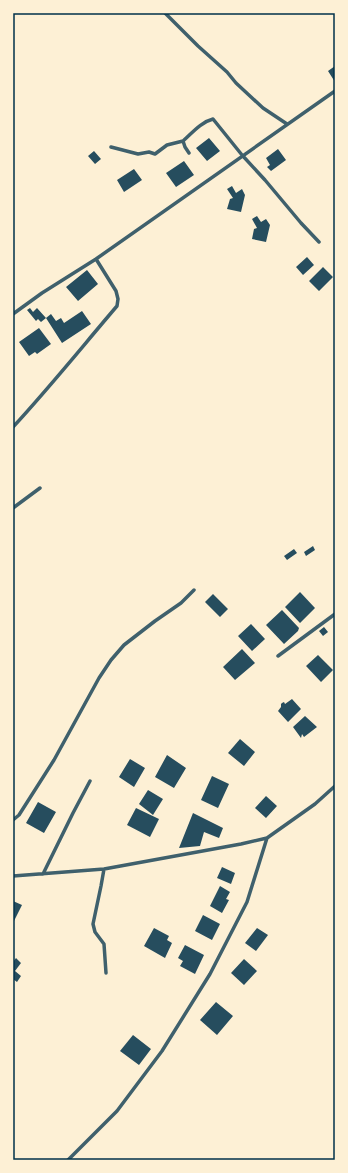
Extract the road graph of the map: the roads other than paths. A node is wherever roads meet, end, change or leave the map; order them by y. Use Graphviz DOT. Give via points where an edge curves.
graph roads {
  1 [pos="165,13"];
  2 [pos="335,91"];
  3 [pos="287,124"];
  4 [pos="183,141"];
  5 [pos="111,147"];
  6 [pos="189,153"];
  7 [pos="242,155"];
  8 [pos="319,242"];
  9 [pos="96,259"];
  10 [pos="13,314"];
  11 [pos="13,427"];
  12 [pos="40,488"];
  13 [pos="13,508"];
  14 [pos="194,590"];
  15 [pos="335,614"];
  16 [pos="278,656"];
  17 [pos="90,781"];
  18 [pos="335,786"];
  19 [pos="13,820"];
  20 [pos="267,838"];
  21 [pos="104,869"];
  22 [pos="43,874"];
  23 [pos="13,876"];
  24 [pos="106,973"];
  25 [pos="68,1160"];
  1 -- 3 [label="street" via="263,108"];
  2 -- 3 [label="street"];
  3 -- 7 [label="street"];
  4 -- 5 [label="street" via="167,145 155,154 138,154"];
  4 -- 6 [label="street"];
  4 -- 7 [label="street" via="208,120 214,119"];
  7 -- 8 [label="street"];
  7 -- 9 [label="street"];
  9 -- 10 [label="street"];
  9 -- 11 [label="street" via="116,291 117,306"];
  12 -- 13 [label="street"];
  14 -- 19 [label="street" via="110,660 54,760 19,815"];
  15 -- 16 [label="street"];
  17 -- 22 [label="street"];
  18 -- 20 [label="street" via="315,804"];
  20 -- 21 [label="street"];
  20 -- 25 [label="street" via="247,902 210,974 162,1051 117,1111"];
  21 -- 22 [label="street"];
  21 -- 24 [label="street" via="94,924 95,932 104,944"];
  22 -- 23 [label="street"];
}
